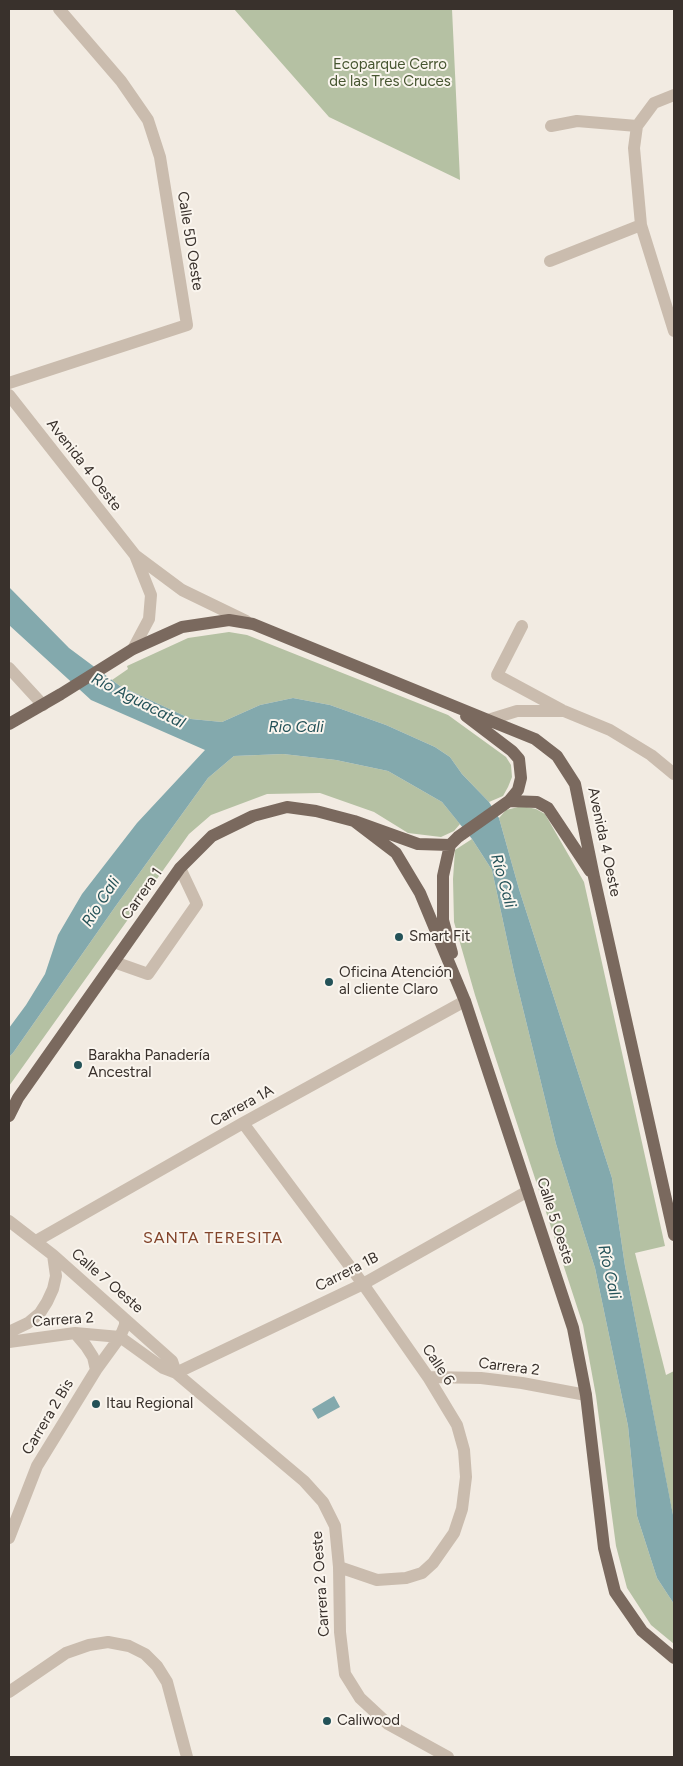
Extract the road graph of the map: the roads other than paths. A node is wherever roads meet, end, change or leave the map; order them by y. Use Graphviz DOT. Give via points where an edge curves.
graph roads {
  1 [pos="59,9"];
  2 [pos="674,95"];
  3 [pos="551,126"];
  4 [pos="637,126"];
  5 [pos="642,225"];
  6 [pos="550,261"];
  7 [pos="674,331"];
  8 [pos="9,384"];
  9 [pos="9,395"];
  10 [pos="135,555"];
  11 [pos="252,624"];
  12 [pos="522,626"];
  13 [pos="133,649"];
  14 [pos="9,668"];
  15 [pos="43,705"];
  16 [pos="450,705"];
  17 [pos="564,711"];
  18 [pos="488,720"];
  19 [pos="9,724"];
  20 [pos="674,774"];
  21 [pos="505,804"];
  22 [pos="354,821"];
  23 [pos="454,841"];
  24 [pos="180,868"];
  25 [pos="594,877"];
  26 [pos="114,962"];
  27 [pos="465,1001"];
  28 [pos="13,1103"];
  29 [pos="9,1116"];
  30 [pos="243,1123"];
  31 [pos="528,1191"];
  32 [pos="9,1221"];
  33 [pos="674,1235"];
  34 [pos="36,1241"];
  35 [pos="53,1255"];
  36 [pos="363,1284"];
  37 [pos="126,1319"];
  38 [pos="9,1332"];
  39 [pos="75,1333"];
  40 [pos="120,1336"];
  41 [pos="9,1342"];
  42 [pos="96,1370"];
  43 [pos="176,1373"];
  44 [pos="428,1377"];
  45 [pos="586,1395"];
  46 [pos="9,1538"];
  47 [pos="339,1567"];
  48 [pos="670,1655"];
  49 [pos="9,1692"];
  50 [pos="187,1757"];
  51 [pos="448,1757"];
  1 -- 8 [label="street, Calle 5D Oeste" via="121,81 148,120 160,157 187,325"];
  2 -- 4 [label="street" via="654,103"];
  3 -- 4 [label="street" via="577,121"];
  4 -- 5 [label="street" via="634,148"];
  5 -- 6 [label="street"];
  5 -- 7 [label="street"];
  9 -- 10 [label="street, Avenida 4 Oeste"];
  10 -- 11 [label="street, Avenida 4 Oeste" via="182,590"];
  10 -- 13 [label="street, Avenida 4 Oeste" via="150,595 149,619"];
  11 -- 13 [label="main road, Avenida 4 Oeste" via="229,620 182,628"];
  11 -- 16 [label="main road, Avenida 4 Oeste"];
  12 -- 17 [label="street" via="497,675"];
  13 -- 15 [label="main road, Avenida 4 Oeste"];
  14 -- 15 [label="street"];
  15 -- 19 [label="main road, Avenida 4 Oeste"];
  16 -- 18 [label="main road, Avenida 4 Oeste"];
  16 -- 21 [label="main road" via="505,744 519,759 521,778 518,790"];
  17 -- 18 [label="street" via="517,711"];
  17 -- 20 [label="street" via="610,730 651,755"];
  18 -- 25 [label="main road, Avenida 4 Oeste" via="535,740 558,756 575,784"];
  21 -- 23 [label="main road"];
  21 -- 25 [label="main road" via="537,802 548,808"];
  22 -- 23 [label="main road, Carrera 1" via="418,844"];
  22 -- 24 [label="main road, Carrera 1" via="287,807 253,816 212,836"];
  22 -- 27 [label="main road, Calle 5 Oeste" via="396,853 420,893"];
  23 -- 27 [label="main road" via="443,876 443,920"];
  24 -- 26 [label="main road, Carrera 1"];
  24 -- 26 [label="street" via="197,904 148,974"];
  25 -- 33 [label="main road, Avenida 4 Oeste"];
  26 -- 28 [label="main road, Carrera 1"];
  27 -- 30 [label="street, Carrera 1A"];
  27 -- 31 [label="main road, Calle 5 Oeste"];
  28 -- 29 [label="main road, Carrera 1"];
  30 -- 34 [label="street, Carrera 1A"];
  30 -- 36 [label="street, Calle 6"];
  31 -- 36 [label="street, Carrera 1B"];
  31 -- 45 [label="main road, Calle 5 Oeste" via="573,1328"];
  32 -- 34 [label="street, Calle 7 Oeste"];
  34 -- 35 [label="street, Calle 7 Oeste"];
  35 -- 37 [label="street, Calle 7 Oeste"];
  35 -- 38 [label="street, Carrera 2" via="56,1276 47,1302 28,1323"];
  36 -- 43 [label="street, Carrera 1B"];
  36 -- 44 [label="street, Calle 6"];
  37 -- 40 [label="street, Carrera 2 Bis"];
  37 -- 43 [label="street, Calle 7 Oeste" via="172,1360"];
  39 -- 40 [label="street, Carrera 2"];
  39 -- 41 [label="street, Carrera 2"];
  39 -- 42 [label="street" via="93,1357"];
  40 -- 42 [label="street, Carrera 2 Bis"];
  40 -- 43 [label="street, Carrera 2 Oeste" via="163,1368"];
  42 -- 46 [label="street, Carrera 2 Bis" via="37,1466"];
  43 -- 47 [label="street, Carrera 2 Oeste" via="304,1481 323,1502 335,1526"];
  44 -- 45 [label="street, Carrera 2" via="480,1378"];
  44 -- 47 [label="street, Calle 6" via="457,1425 464,1450 466,1477 462,1509 454,1533 433,1563 422,1573 406,1578 377,1580"];
  45 -- 48 [label="main road, Calle 5 Oeste" via="604,1548 615,1592 642,1631"];
  47 -- 51 [label="street, Carrera 2 Oeste" via="340,1632 345,1674 360,1698 388,1724"];
  49 -- 50 [label="street" via="66,1653 108,1642 129,1646 145,1654 167,1682"];
}
